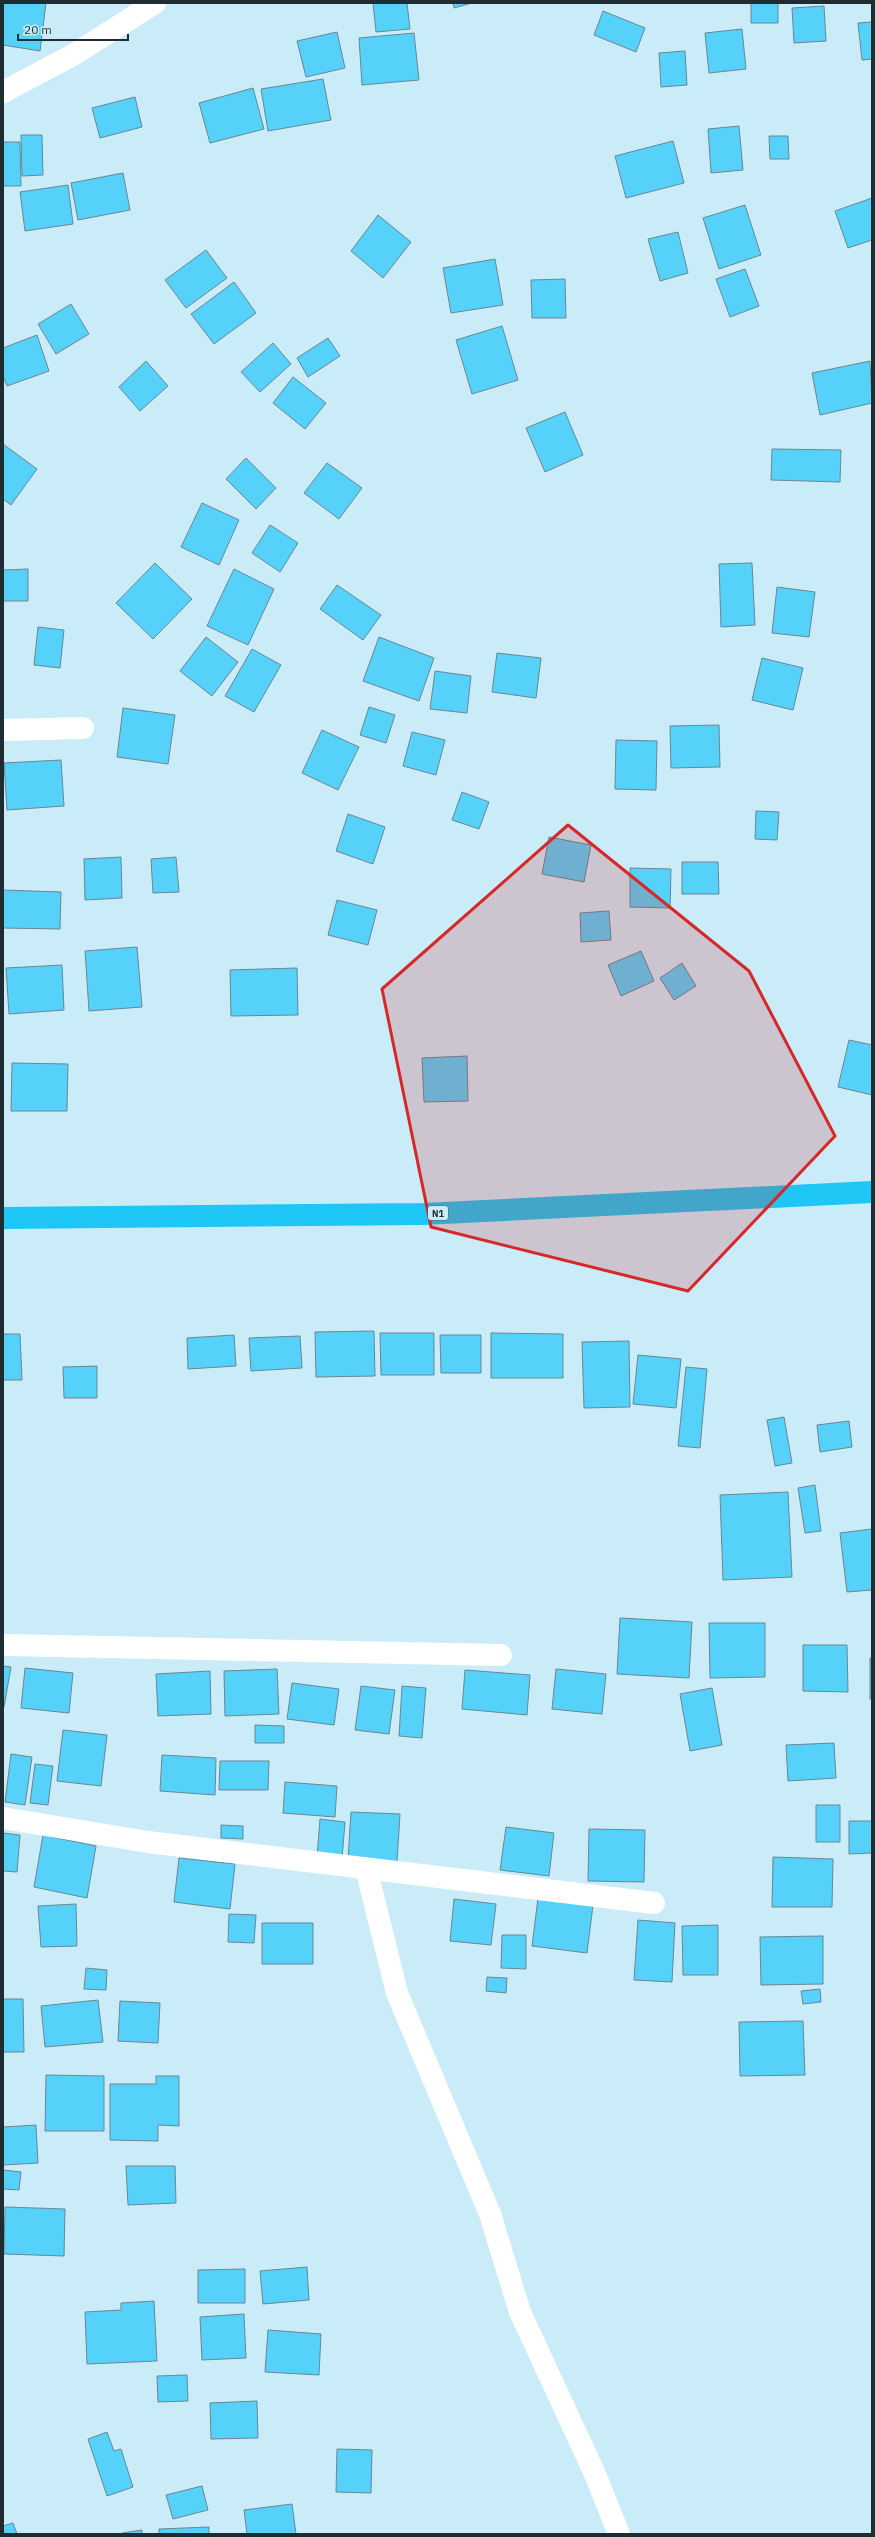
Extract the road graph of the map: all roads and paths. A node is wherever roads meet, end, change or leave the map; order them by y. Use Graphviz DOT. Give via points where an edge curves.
graph roads {
  1 [pos="155,3"];
  2 [pos="3,92"];
  3 [pos="83,728"];
  4 [pos="3,730"];
  5 [pos="872,1192"];
  6 [pos="3,1218"];
  7 [pos="3,1645"];
  8 [pos="501,1655"];
  9 [pos="3,1818"];
  10 [pos="366,1868"];
  11 [pos="654,1903"];
  12 [pos="619,2534"];
  1 -- 2 [label="street" via="73,55"];
  3 -- 4 [label="street"];
  5 -- 6 [label="highway, N1" via="423,1214"];
  7 -- 8 [label="street"];
  9 -- 10 [label="street" via="148,1842"];
  10 -- 11 [label="street"];
  10 -- 12 [label="street" via="397,1993 490,2214 520,2312 595,2474"];
}
